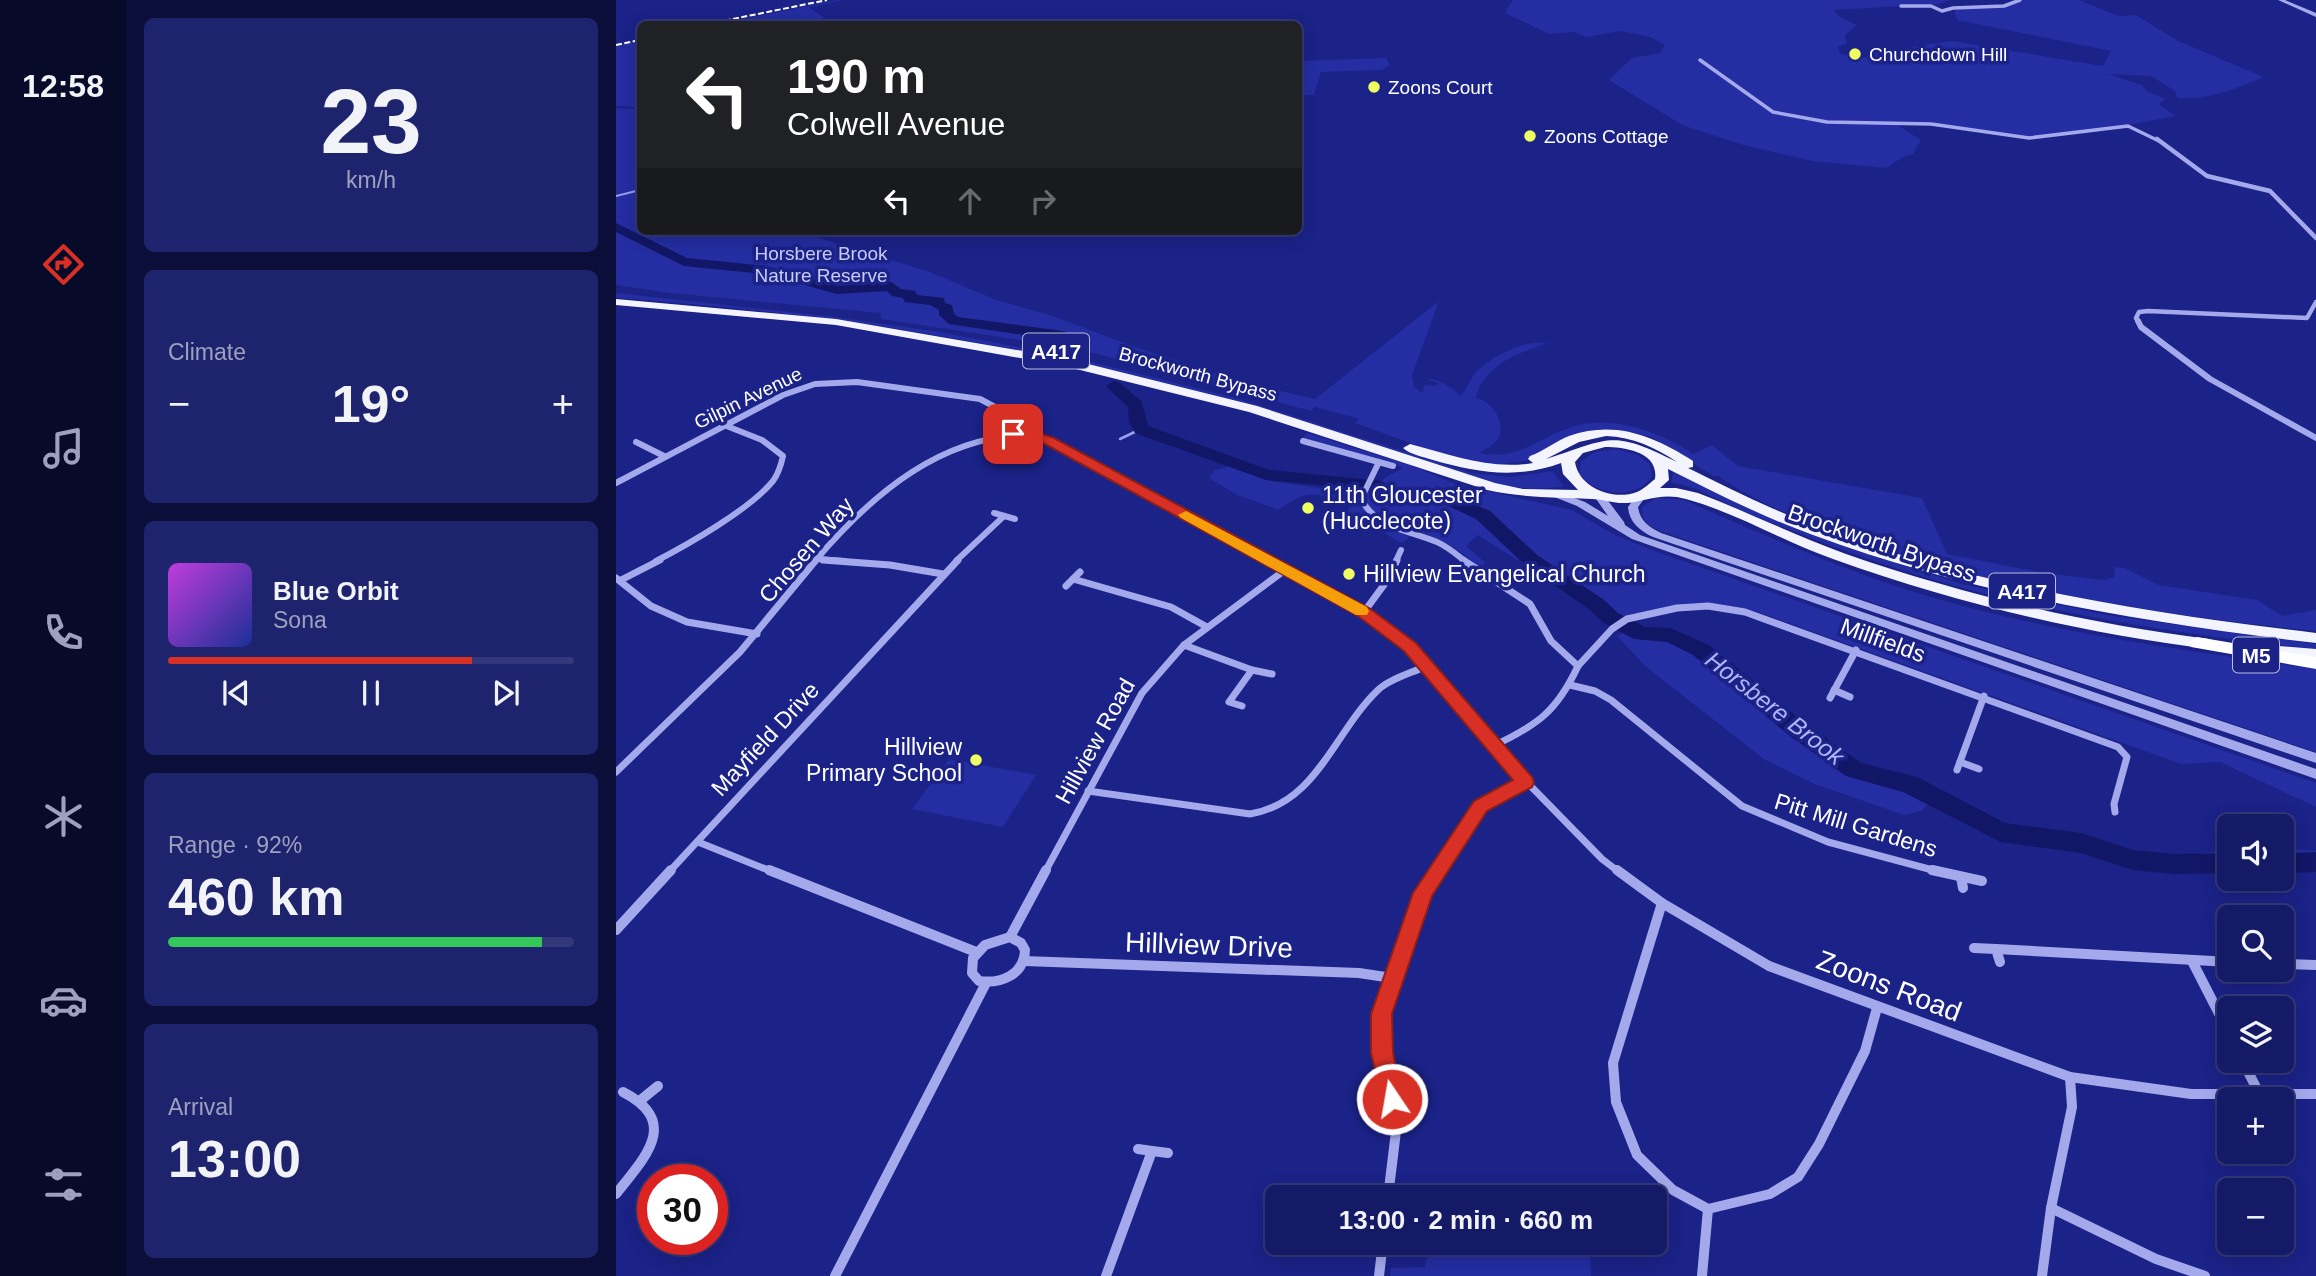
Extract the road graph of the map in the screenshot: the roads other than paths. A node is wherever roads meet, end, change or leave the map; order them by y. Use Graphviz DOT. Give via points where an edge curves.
graph roads {
  1 [pos="2020,0"];
  2 [pos="2281,0"];
  3 [pos="1901,6"];
  4 [pos="1952,10"];
  5 [pos="2316,15"];
  6 [pos="1953,16"];
  7 [pos="1700,60"];
  8 [pos="2316,238"];
  9 [pos="616,290"];
  10 [pos="616,302"];
  11 [pos="2316,302"];
  12 [pos="724,425"];
  13 [pos="1000,435"];
  14 [pos="2316,438"];
  15 [pos="1303,441"];
  16 [pos="636,442"];
  17 [pos="1576,452"];
  18 [pos="1652,455"];
  19 [pos="664,456"];
  20 [pos="1379,462"];
  21 [pos="1393,466"];
  22 [pos="1484,470"];
  23 [pos="616,484"];
  24 [pos="1556,494"];
  25 [pos="1644,494"];
  26 [pos="1598,495"];
  27 [pos="1740,498"];
  28 [pos="995,513"];
  29 [pos="1004,516"];
  30 [pos="1015,519"];
  31 [pos="1636,537"];
  32 [pos="1401,550"];
  33 [pos="817,559"];
  34 [pos="1285,570"];
  35 [pos="1080,572"];
  36 [pos="943,574"];
  37 [pos="618,579"];
  38 [pos="1073,579"];
  39 [pos="1066,586"];
  40 [pos="1848,606"];
  41 [pos="1364,612"];
  42 [pos="1207,627"];
  43 [pos="757,634"];
  44 [pos="2316,638"];
  45 [pos="2197,643"];
  46 [pos="1184,645"];
  47 [pos="1856,650"];
  48 [pos="2316,655"];
  49 [pos="2316,663"];
  50 [pos="1426,666"];
  51 [pos="1578,666"];
  52 [pos="1252,670"];
  53 [pos="1272,674"];
  54 [pos="1570,685"];
  55 [pos="1984,696"];
  56 [pos="1850,697"];
  57 [pos="1218,700"];
  58 [pos="1229,702"];
  59 [pos="1242,706"];
  60 [pos="1493,746"];
  61 [pos="2316,758"];
  62 [pos="1979,769"];
  63 [pos="616,772"];
  64 [pos="2316,774"];
  65 [pos="1525,782"];
  66 [pos="1088,791"];
  67 [pos="2115,812"];
  68 [pos="698,842"];
  69 [pos="1961,877"];
  70 [pos="1982,881"];
  71 [pos="1963,888"];
  72 [pos="1662,903"];
  73 [pos="616,930"];
  74 [pos="1010,937"];
  75 [pos="1974,948"];
  76 [pos="1996,949"];
  77 [pos="976,952"];
  78 [pos="1024,961"];
  79 [pos="2192,961"];
  80 [pos="2000,962"];
  81 [pos="2217,962"];
  82 [pos="2294,964"];
  83 [pos="2316,964"];
  84 [pos="1392,978"];
  85 [pos="986,983"];
  86 [pos="1877,1008"];
  87 [pos="2217,1010"];
  88 [pos="2070,1077"];
  89 [pos="657,1086"];
  90 [pos="623,1092"];
  91 [pos="2217,1094"];
  92 [pos="2294,1094"];
  93 [pos="2316,1094"];
  94 [pos="642,1099"];
  95 [pos="1138,1149"];
  96 [pos="1152,1151"];
  97 [pos="1168,1153"];
  98 [pos="1389,1185"];
  99 [pos="616,1194"];
  100 [pos="2051,1208"];
  101 [pos="1708,1209"];
  102 [pos="1382,1255"];
  103 [pos="835,1276"];
  104 [pos="1106,1276"];
  105 [pos="1380,1276"];
  106 [pos="1702,1276"];
  107 [pos="2042,1276"];
  108 [pos="2205,1276"];
  1 -- 4 [label="street" via="2004,6"];
  2 -- 5 [label="street"];
  3 -- 4 [label="street"];
  4 -- 6 [label="street"];
  7 -- 8 [label="street" via="1773,112 1827,122 1931,124 2029,138 2129,126 2174,149 2207,176 2270,191"];
  9 -- 22 [label="highway, Brockworth Bypass / A417" via="865,318 1097,359 1264,402"];
  10 -- 24 [label="highway, Brockworth Bypass / A417" via="836,322 1065,362 1253,409 1482,485"];
  11 -- 14 [label="street" via="2307,318 2148,310 2136,318 2141,327 2210,379"];
  12 -- 13 [label="street, Gilpin Avenue" via="805,385 848,379 980,399 1003,416"];
  12 -- 19 [label="street, Gilpin Avenue"];
  12 -- 37 [label="street" via="762,440 783,456 774,481 714,526"];
  13 -- 33 [label="street, Chosen Way" via="948,452 900,482 874,500"];
  13 -- 34 [label="street, Chosen Way" via="1036,436 1123,477"];
  15 -- 20 [label="street"];
  16 -- 19 [label="street"];
  17 -- 18 [label="highway" via="1614,443"];
  17 -- 22 [label="highway, Brockworth Bypass / A417" via="1538,466"];
  17 -- 26 [label="highway" via="1567,467 1568,475 1583,490"];
  18 -- 25 [label="highway" via="1660,463 1662,480"];
  18 -- 27 [label="highway, Brockworth Bypass / A417"];
  19 -- 23 [label="street, Gilpin Avenue"];
  20 -- 21 [label="street"];
  20 -- 51 [label="street" via="1361,499 1363,504 1382,523 1438,542 1519,594 1537,613 1556,648"];
  22 -- 27 [label="highway, A417" via="1531,461 1586,435 1622,433 1656,443"];
  24 -- 26 [label="highway, Brockworth Bypass / A417"];
  24 -- 31 [label="street"];
  25 -- 26 [label="highway"];
  25 -- 40 [label="street" via="1633,512 1647,530"];
  25 -- 45 [label="highway, Brockworth Bypass / A417" via="1693,496 1840,557 1963,596"];
  26 -- 31 [label="street"];
  27 -- 44 [label="highway, Brockworth Bypass / A417" via="1839,540 1961,578 2168,619"];
  28 -- 29 [label="street"];
  29 -- 30 [label="street"];
  29 -- 36 [label="street, Mayfield Drive"];
  31 -- 40 [label="street"];
  32 -- 41 [label="street" via="1389,578"];
  33 -- 36 [label="street"];
  33 -- 43 [label="street, Chosen Way"];
  34 -- 41 [label="street, Chosen Way"];
  34 -- 42 [label="street, Hillview Road"];
  35 -- 38 [label="street"];
  36 -- 68 [label="street, Mayfield Drive"];
  37 -- 43 [label="street" via="651,606 687,622"];
  38 -- 39 [label="street"];
  38 -- 42 [label="street" via="1171,607"];
  40 -- 61 [label="street"];
  40 -- 64 [label="street"];
  41 -- 50 [label="street, Zoons Road" via="1394,632"];
  42 -- 46 [label="street, Hillview Road"];
  43 -- 63 [label="street, Chosen Way"];
  45 -- 48 [label="highway, Brockworth Bypass / A417"];
  45 -- 49 [label="highway, M5"];
  46 -- 52 [label="street"];
  46 -- 66 [label="street, Hillview Road" via="1142,693"];
  47 -- 51 [label="street, Millfields" via="1745,612 1707,606 1627,619"];
  47 -- 55 [label="street, Millfields"];
  47 -- 56 [label="street" via="1832,694"];
  50 -- 60 [label="street, Zoons Road"];
  50 -- 66 [label="street" via="1380,689 1299,793 1269,811 1250,814"];
  51 -- 54 [label="street, Millfields"];
  52 -- 53 [label="street"];
  52 -- 58 [label="street"];
  54 -- 60 [label="street, Millfields" via="1545,720"];
  54 -- 69 [label="street, Pitt Mill Gardens" via="1611,700 1739,809 1847,848"];
  55 -- 62 [label="street" via="1959,766"];
  55 -- 67 [label="street, Millfields" via="2118,747 2127,757"];
  57 -- 58 [label="street"];
  58 -- 59 [label="street"];
  60 -- 65 [label="street, Zoons Road"];
  65 -- 72 [label="street, Zoons Road" via="1602,859"];
  65 -- 84 [label="street" via="1480,806 1423,893"];
  66 -- 74 [label="street, Hillview Road"];
  68 -- 73 [label="street, Mayfield Drive"];
  68 -- 77 [label="street"];
  69 -- 70 [label="street, Pitt Mill Gardens"];
  69 -- 71 [label="street, Pitt Mill Gardens"];
  72 -- 86 [label="street, Zoons Road" via="1769,965"];
  72 -- 101 [label="street" via="1613,1063 1616,1102 1637,1155 1673,1190"];
  74 -- 77 [label="street" via="995,939"];
  74 -- 78 [label="street" via="1025,948"];
  75 -- 76 [label="street"];
  76 -- 79 [label="street"];
  76 -- 80 [label="street"];
  77 -- 85 [label="street" via="971,972"];
  78 -- 84 [label="street, Hillview Drive"];
  78 -- 85 [label="street" via="1009,978"];
  79 -- 81 [label="street"];
  79 -- 87 [label="street"];
  82 -- 83 [label="street"];
  84 -- 98 [label="street" via="1382,1014 1382,1053 1397,1123"];
  85 -- 103 [label="street"];
  86 -- 88 [label="street, Zoons Road"];
  86 -- 101 [label="street" via="1864,1051 1798,1177 1770,1194"];
  88 -- 91 [label="street, Zoons Road"];
  88 -- 100 [label="street" via="2071,1107"];
  89 -- 94 [label="street"];
  90 -- 94 [label="street"];
  92 -- 93 [label="street, Zoons Road"];
  94 -- 99 [label="street" via="653,1113 652,1142"];
  95 -- 96 [label="street"];
  96 -- 97 [label="street"];
  96 -- 104 [label="street"];
  100 -- 107 [label="street"];
  100 -- 108 [label="street" via="2156,1259"];
  101 -- 106 [label="street"];
  102 -- 105 [label="street"];
}
